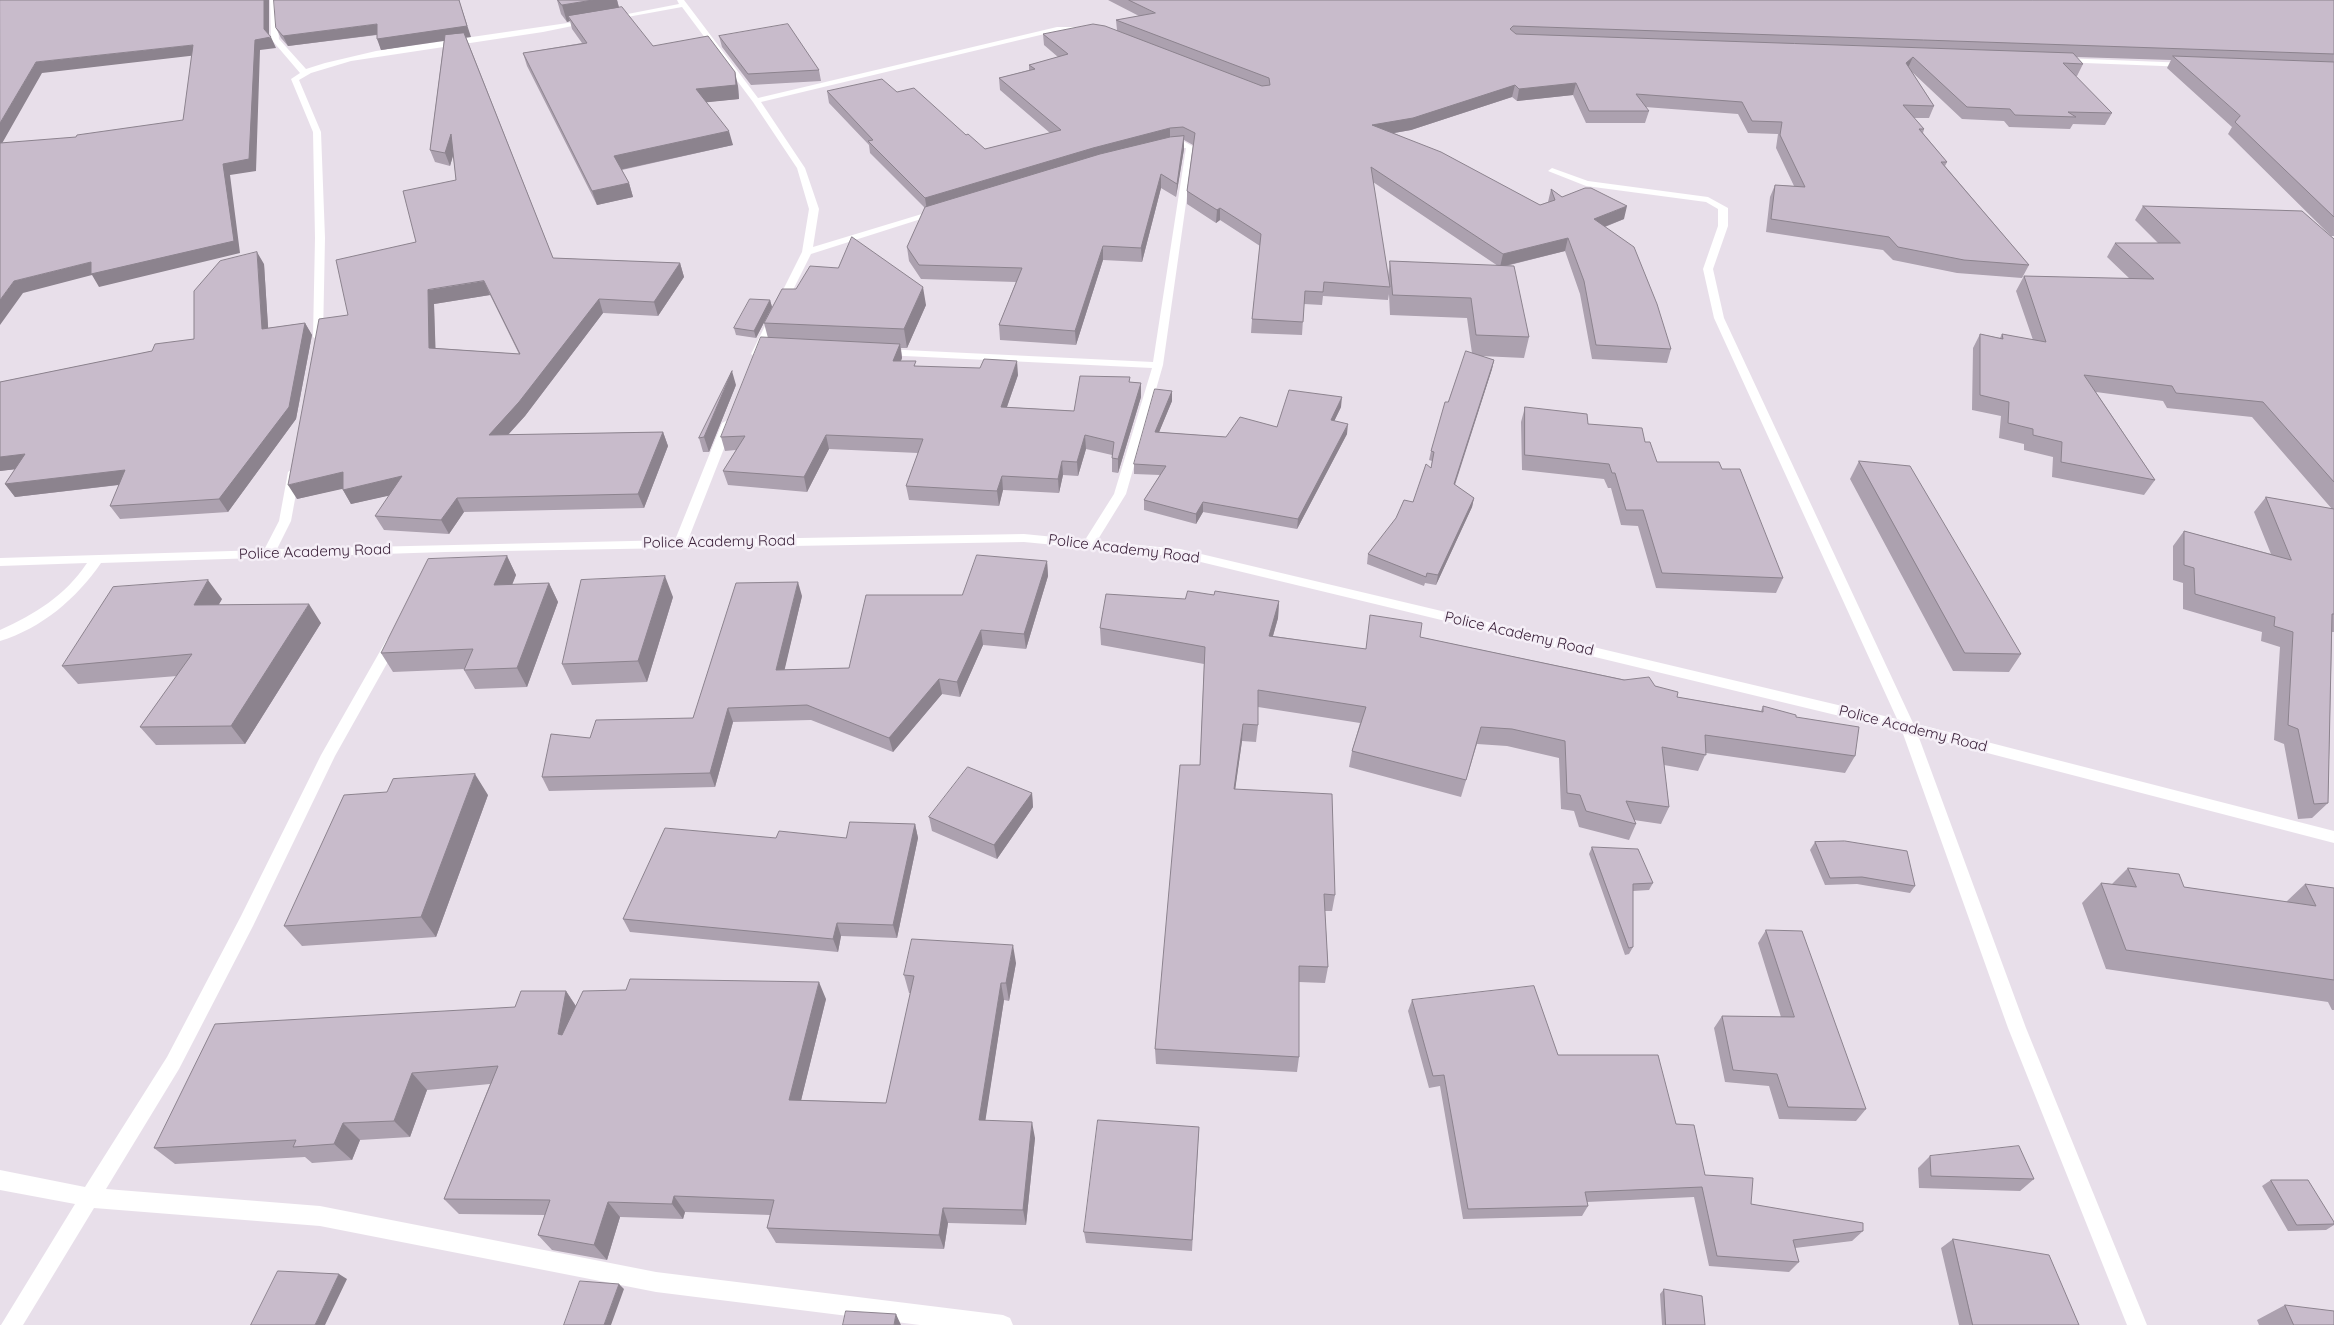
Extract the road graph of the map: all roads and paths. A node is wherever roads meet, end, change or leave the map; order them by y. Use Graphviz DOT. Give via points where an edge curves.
graph roads {
  1 [pos="273,0"];
  2 [pos="682,2"];
  3 [pos="1101,32"];
  4 [pos="2051,60"];
  5 [pos="2200,65"];
  6 [pos="303,71"];
  7 [pos="756,101"];
  8 [pos="1152,150"];
  9 [pos="1552,171"];
  10 [pos="947,209"];
  11 [pos="807,252"];
  12 [pos="316,351"];
  13 [pos="868,351"];
  14 [pos="752,364"];
  15 [pos="1158,365"];
  16 [pos="734,409"];
  17 [pos="296,465"];
  18 [pos="680,543"];
  19 [pos="1089,544"];
  20 [pos="445,548"];
  21 [pos="268,554"];
  22 [pos="97,559"];
  23 [pos="0,562"];
  24 [pos="434,563"];
  25 [pos="401,623"];
  26 [pos="0,636"];
  27 [pos="1908,727"];
  28 [pos="2334,837"];
  29 [pos="0,1180"];
  30 [pos="91,1198"];
  31 [pos="12,1325"];
  32 [pos="1003,1325"];
  33 [pos="2137,1325"];
  1 -- 6 [label="street" via="276,39"];
  2 -- 6 [label="street" via="532,32 388,52"];
  2 -- 7 [label="street"];
  3 -- 7 [label="street" via="1087,28 1057,29"];
  4 -- 5 [label="street"];
  6 -- 12 [label="street" via="295,79 317,132 320,238"];
  7 -- 11 [label="street" via="801,168 814,209"];
  8 -- 15 [label="street" via="1170,145 1190,147"];
  9 -- 27 [label="street" via="1586,183 1708,200 1723,208 1723,226 1708,269 1719,318"];
  10 -- 11 [label="street"];
  11 -- 14 [label="street" via="764,346"];
  13 -- 15 [label="street"];
  15 -- 19 [label="street" via="1120,494"];
  16 -- 18 [label="street"];
  17 -- 21 [label="street" via="285,521"];
  18 -- 19 [label="street, Police Academy Road" via="1024,538"];
  18 -- 20 [label="street, Police Academy Road"];
  19 -- 27 [label="street, Police Academy Road" via="1180,553"];
  20 -- 21 [label="street, Police Academy Road"];
  20 -- 24 [label="street"];
  21 -- 22 [label="street, Police Academy Road"];
  22 -- 23 [label="street, Police Academy Road"];
  22 -- 26 [label="street" via="80,585 51,612"];
  25 -- 30 [label="street" via="328,755 173,1063"];
  27 -- 28 [label="street, Police Academy Road"];
  27 -- 33 [label="street" via="2017,1028"];
  29 -- 30 [label="street"];
  30 -- 31 [label="street"];
  30 -- 32 [label="street" via="320,1216 656,1282"];
}
